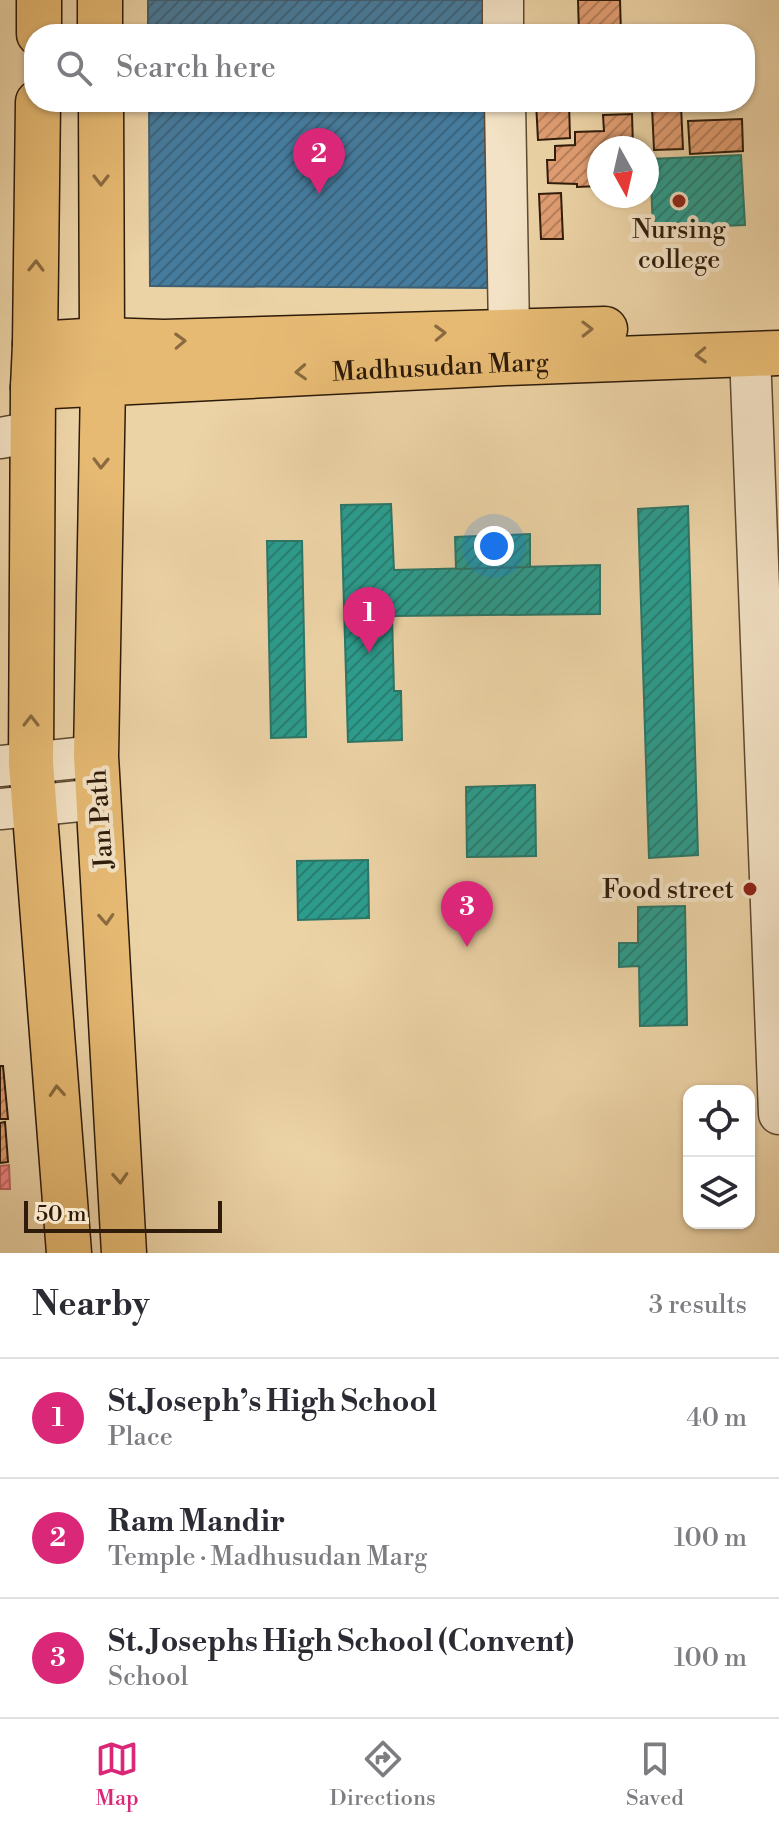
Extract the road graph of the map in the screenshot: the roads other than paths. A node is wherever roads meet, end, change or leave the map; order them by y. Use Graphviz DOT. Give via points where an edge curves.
graph roads {
  1 [pos="39,0"];
  2 [pos="100,0"];
  3 [pos="503,0"];
  4 [pos="39,24"];
  5 [pos="100,24"];
  6 [pos="503,24"];
  7 [pos="38,112"];
  8 [pos="101,112"];
  9 [pos="505,112"];
  10 [pos="509,331"];
  11 [pos="102,340"];
  12 [pos="35,344"];
  13 [pos="769,344"];
  14 [pos="103,385"];
  15 [pos="33,387"];
  16 [pos="17,435"];
  17 [pos="96,756"];
  18 [pos="15,764"];
  19 [pos="99,799"];
  20 [pos="18,807"];
  21 [pos="779,1114"];
  22 [pos="69,1253"];
  23 [pos="124,1253"];
  1 -- 4 [label="main road"];
  2 -- 5 [label="main road"];
  3 -- 6 [label="street"];
  12 -- 7 [label="main road, one-way"];
  8 -- 11 [label="main road, one-way"];
  9 -- 10 [label="street"];
  11 -- 10 [label="main road, Madhusudan Marg, one-way"];
  10 -- 13 [label="main road, Madhusudan Marg, one-way"];
  11 -- 12 [label="main road, Madhusudan Marg"];
  11 -- 14 [label="main road, Jan Path"];
  12 -- 15 [label="main road"];
  13 -- 14 [label="main road, Madhusudan Marg, one-way"];
  13 -- 21 [label="street"];
  14 -- 15 [label="main road, Madhusudan Marg"];
  14 -- 17 [label="main road, Jan Path, one-way"];
  15 -- 16 [label="main road"];
  18 -- 16 [label="main road, one-way"];
  17 -- 18 [label="street"];
  17 -- 19 [label="main road, Jan Path"];
  18 -- 20 [label="main road"];
  19 -- 20 [label="street"];
  19 -- 23 [label="main road, Jan Path, one-way"];
  22 -- 20 [label="main road, one-way"];
}
